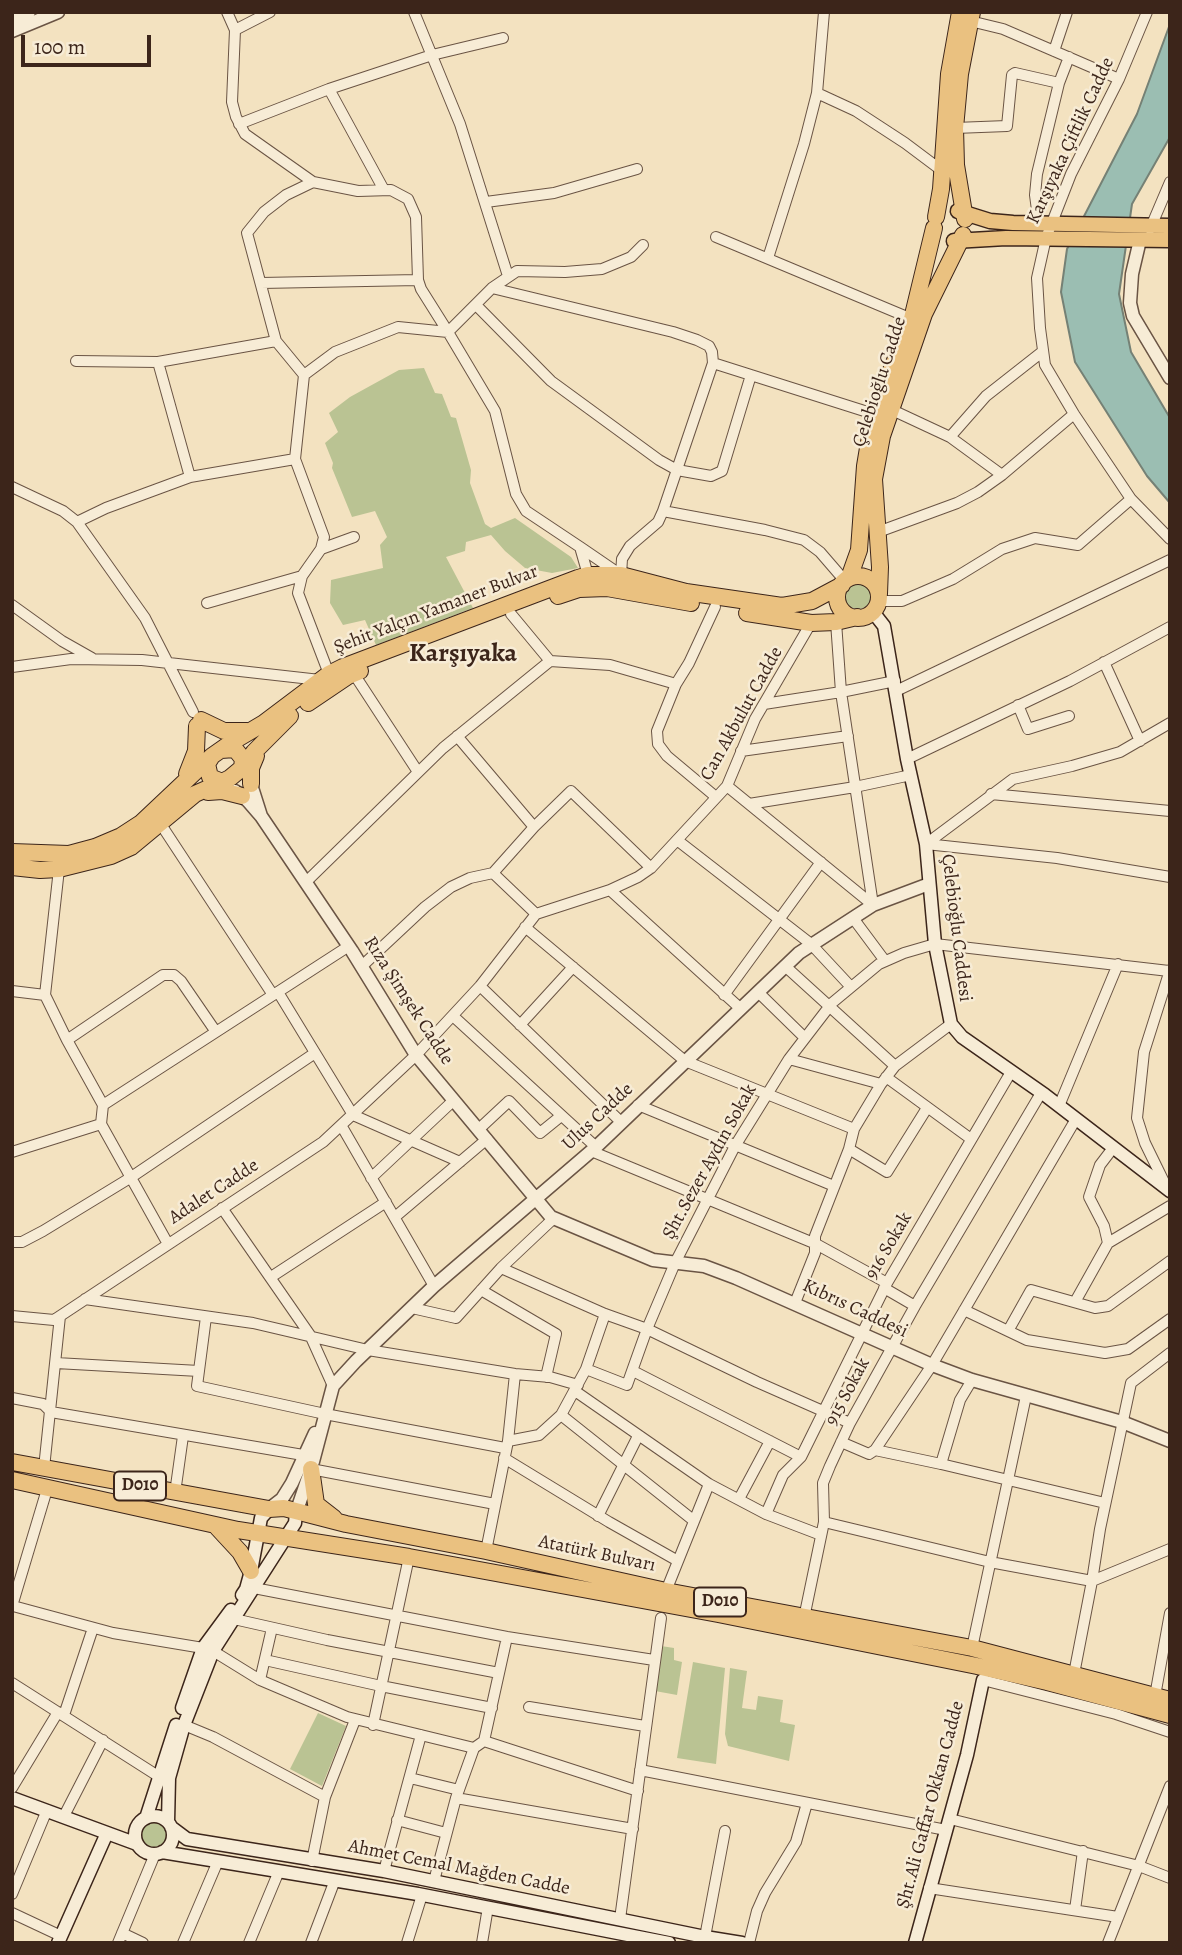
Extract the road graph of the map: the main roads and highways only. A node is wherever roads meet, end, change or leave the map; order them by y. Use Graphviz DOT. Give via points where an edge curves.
graph roads {
  1 [pos="29,12"];
  2 [pos="58,12"];
  3 [pos="967,15"];
  4 [pos="12,19"];
  5 [pos="12,31"];
  6 [pos="935,223"];
  7 [pos="961,226"];
  8 [pos="1170,226"];
  9 [pos="1052,230"];
  10 [pos="1134,235"];
  11 [pos="1170,240"];
  12 [pos="1168,373"];
  13 [pos="884,412"];
  14 [pos="845,581"];
  15 [pos="877,602"];
  16 [pos="857,617"];
  17 [pos="259,735"];
  18 [pos="224,764"];
  19 [pos="179,786"];
  20 [pos="247,790"];
  21 [pos="195,794"];
  22 [pos="12,852"];
  23 [pos="12,867"];
  24 [pos="929,884"];
  25 [pos="1169,1190"];
  26 [pos="536,1197"];
  27 [pos="1170,1441"];
  28 [pos="12,1462"];
  29 [pos="307,1462"];
  30 [pos="12,1480"];
  31 [pos="269,1509"];
  32 [pos="296,1513"];
  33 [pos="346,1524"];
  34 [pos="215,1525"];
  35 [pos="257,1534"];
  36 [pos="284,1538"];
  37 [pos="251,1571"];
  38 [pos="208,1649"];
  39 [pos="983,1680"];
  40 [pos="1163,1698"];
  41 [pos="1170,1715"];
  42 [pos="12,1798"];
  43 [pos="146,1818"];
  44 [pos="170,1825"];
  45 [pos="107,1833"];
  46 [pos="137,1844"];
  47 [pos="159,1853"];
  48 [pos="60,1939"];
  49 [pos="916,1942"];
  50 [pos="669,1943"];
  51 [pos="742,1943"];
  1 -- 4 [label="main road"];
  2 -- 5 [label="main road"];
  3 -- 6 [label="highway, Çelebioğlu Cadde" via="948,74"];
  3 -- 7 [label="highway" via="955,128"];
  6 -- 7 [label="highway" via="943,210"];
  6 -- 7 [label="highway" via="940,238"];
  6 -- 13 [label="highway, Çelebioğlu Cadde" via="912,319 888,378"];
  7 -- 9 [label="main road"];
  7 -- 9 [label="main road" via="990,221"];
  7 -- 13 [label="highway, Çelebioğlu Cadde"];
  8 -- 10 [label="main road"];
  9 -- 10 [label="main road"];
  10 -- 11 [label="main road"];
  10 -- 12 [label="main road" via="1133,316"];
  13 -- 14 [label="highway, Çelebioğlu Cadde" via="865,466 859,550"];
  13 -- 15 [label="highway, Çelebioğlu Cadde" via="874,479 880,567"];
  14 -- 15 [label="highway" via="868,578 877,587"];
  14 -- 16 [label="highway" via="838,595 841,608"];
  14 -- 17 [label="highway, Şehit Yalçın Yamaner Bulvar" via="812,601 782,606 686,592 621,575 588,575 324,677 264,723"];
  15 -- 16 [label="highway" via="868,615"];
  15 -- 24 [label="main road, Çelebioğlu Caddesi" via="926,844"];
  16 -- 17 [label="highway, Şehit Yalçın Yamaner Bulvar" via="811,623 598,588 570,592 354,674"];
  17 -- 18 [label="highway, Şehit Yalçın Yamaner Bulvar"];
  17 -- 18 [label="highway, Şehit Yalçın Yamaner Bulvar"];
  17 -- 19 [label="highway" via="224,732 197,720 196,751"];
  17 -- 20 [label="highway"];
  18 -- 19 [label="highway, Şehit Yalçın Yamaner Bulvar"];
  18 -- 20 [label="main road, Rıza Şimşek Cadde"];
  18 -- 20 [label="main road, Rıza Şimşek Cadde"];
  18 -- 21 [label="highway, Şehit Yalçın Yamaner Bulvar"];
  19 -- 22 [label="highway, Şehit Yalçın Yamaner Bulvar" via="141,823 95,847 69,854"];
  20 -- 21 [label="highway"];
  20 -- 26 [label="main road, Rıza Şimşek Cadde" via="416,1055"];
  21 -- 23 [label="highway, Şehit Yalçın Yamaner Bulvar" via="131,847 111,856 59,869"];
  24 -- 25 [label="main road, Çelebioğlu Caddesi" via="951,1024 962,1037"];
  24 -- 26 [label="main road, Ulus Cadde" via="873,905 811,944 594,1149"];
  26 -- 27 [label="main road, Kıbrıs Caddesi" via="554,1218 631,1252 653,1260 704,1266 932,1365"];
  26 -- 29 [label="main road, Ulus Cadde" via="434,1286 333,1386"];
  28 -- 31 [label="highway, Atatürk Bulvarı / D010"];
  29 -- 31 [label="main road, Ulus Cadde" via="282,1499"];
  29 -- 32 [label="main road, Ulus Cadde"];
  29 -- 33 [label="highway" via="316,1504"];
  30 -- 34 [label="highway, Atatürk Bulvarı / D010"];
  31 -- 32 [label="highway, Atatürk Bulvarı / D010"];
  31 -- 35 [label="main road, Ulus Cadde"];
  32 -- 33 [label="highway, Atatürk Bulvarı / D010"];
  32 -- 36 [label="main road, Ulus Cadde"];
  33 -- 40 [label="highway, Atatürk Bulvarı / D010" via="666,1591 972,1648"];
  34 -- 35 [label="highway, Atatürk Bulvarı / D010"];
  34 -- 37 [label="highway"];
  35 -- 36 [label="highway, Atatürk Bulvarı / D010"];
  35 -- 37 [label="main road, Ulus Cadde"];
  36 -- 38 [label="main road, Ulus Cadde" via="234,1619"];
  36 -- 41 [label="highway, Atatürk Bulvarı / D010" via="718,1614 977,1666"];
  37 -- 38 [label="main road, Ulus Cadde" via="246,1589"];
  38 -- 43 [label="main road"];
  38 -- 44 [label="main road" via="170,1778"];
  39 -- 49 [label="main road, Şht.Ali Gaffar Okkan Cadde"];
  42 -- 45 [label="main road"];
  43 -- 44 [label="main road" via="158,1817"];
  43 -- 46 [label="main road" via="135,1832"];
  44 -- 47 [label="main road" via="173,1839"];
  44 -- 51 [label="main road, Ahmet Cemal Mağden Cadde" via="187,1839 384,1871"];
  45 -- 46 [label="main road"];
  45 -- 48 [label="main road"];
  46 -- 47 [label="main road" via="145,1852"];
  47 -- 50 [label="main road, Ahmet Cemal Mağden Cadde" via="422,1895"];
}
